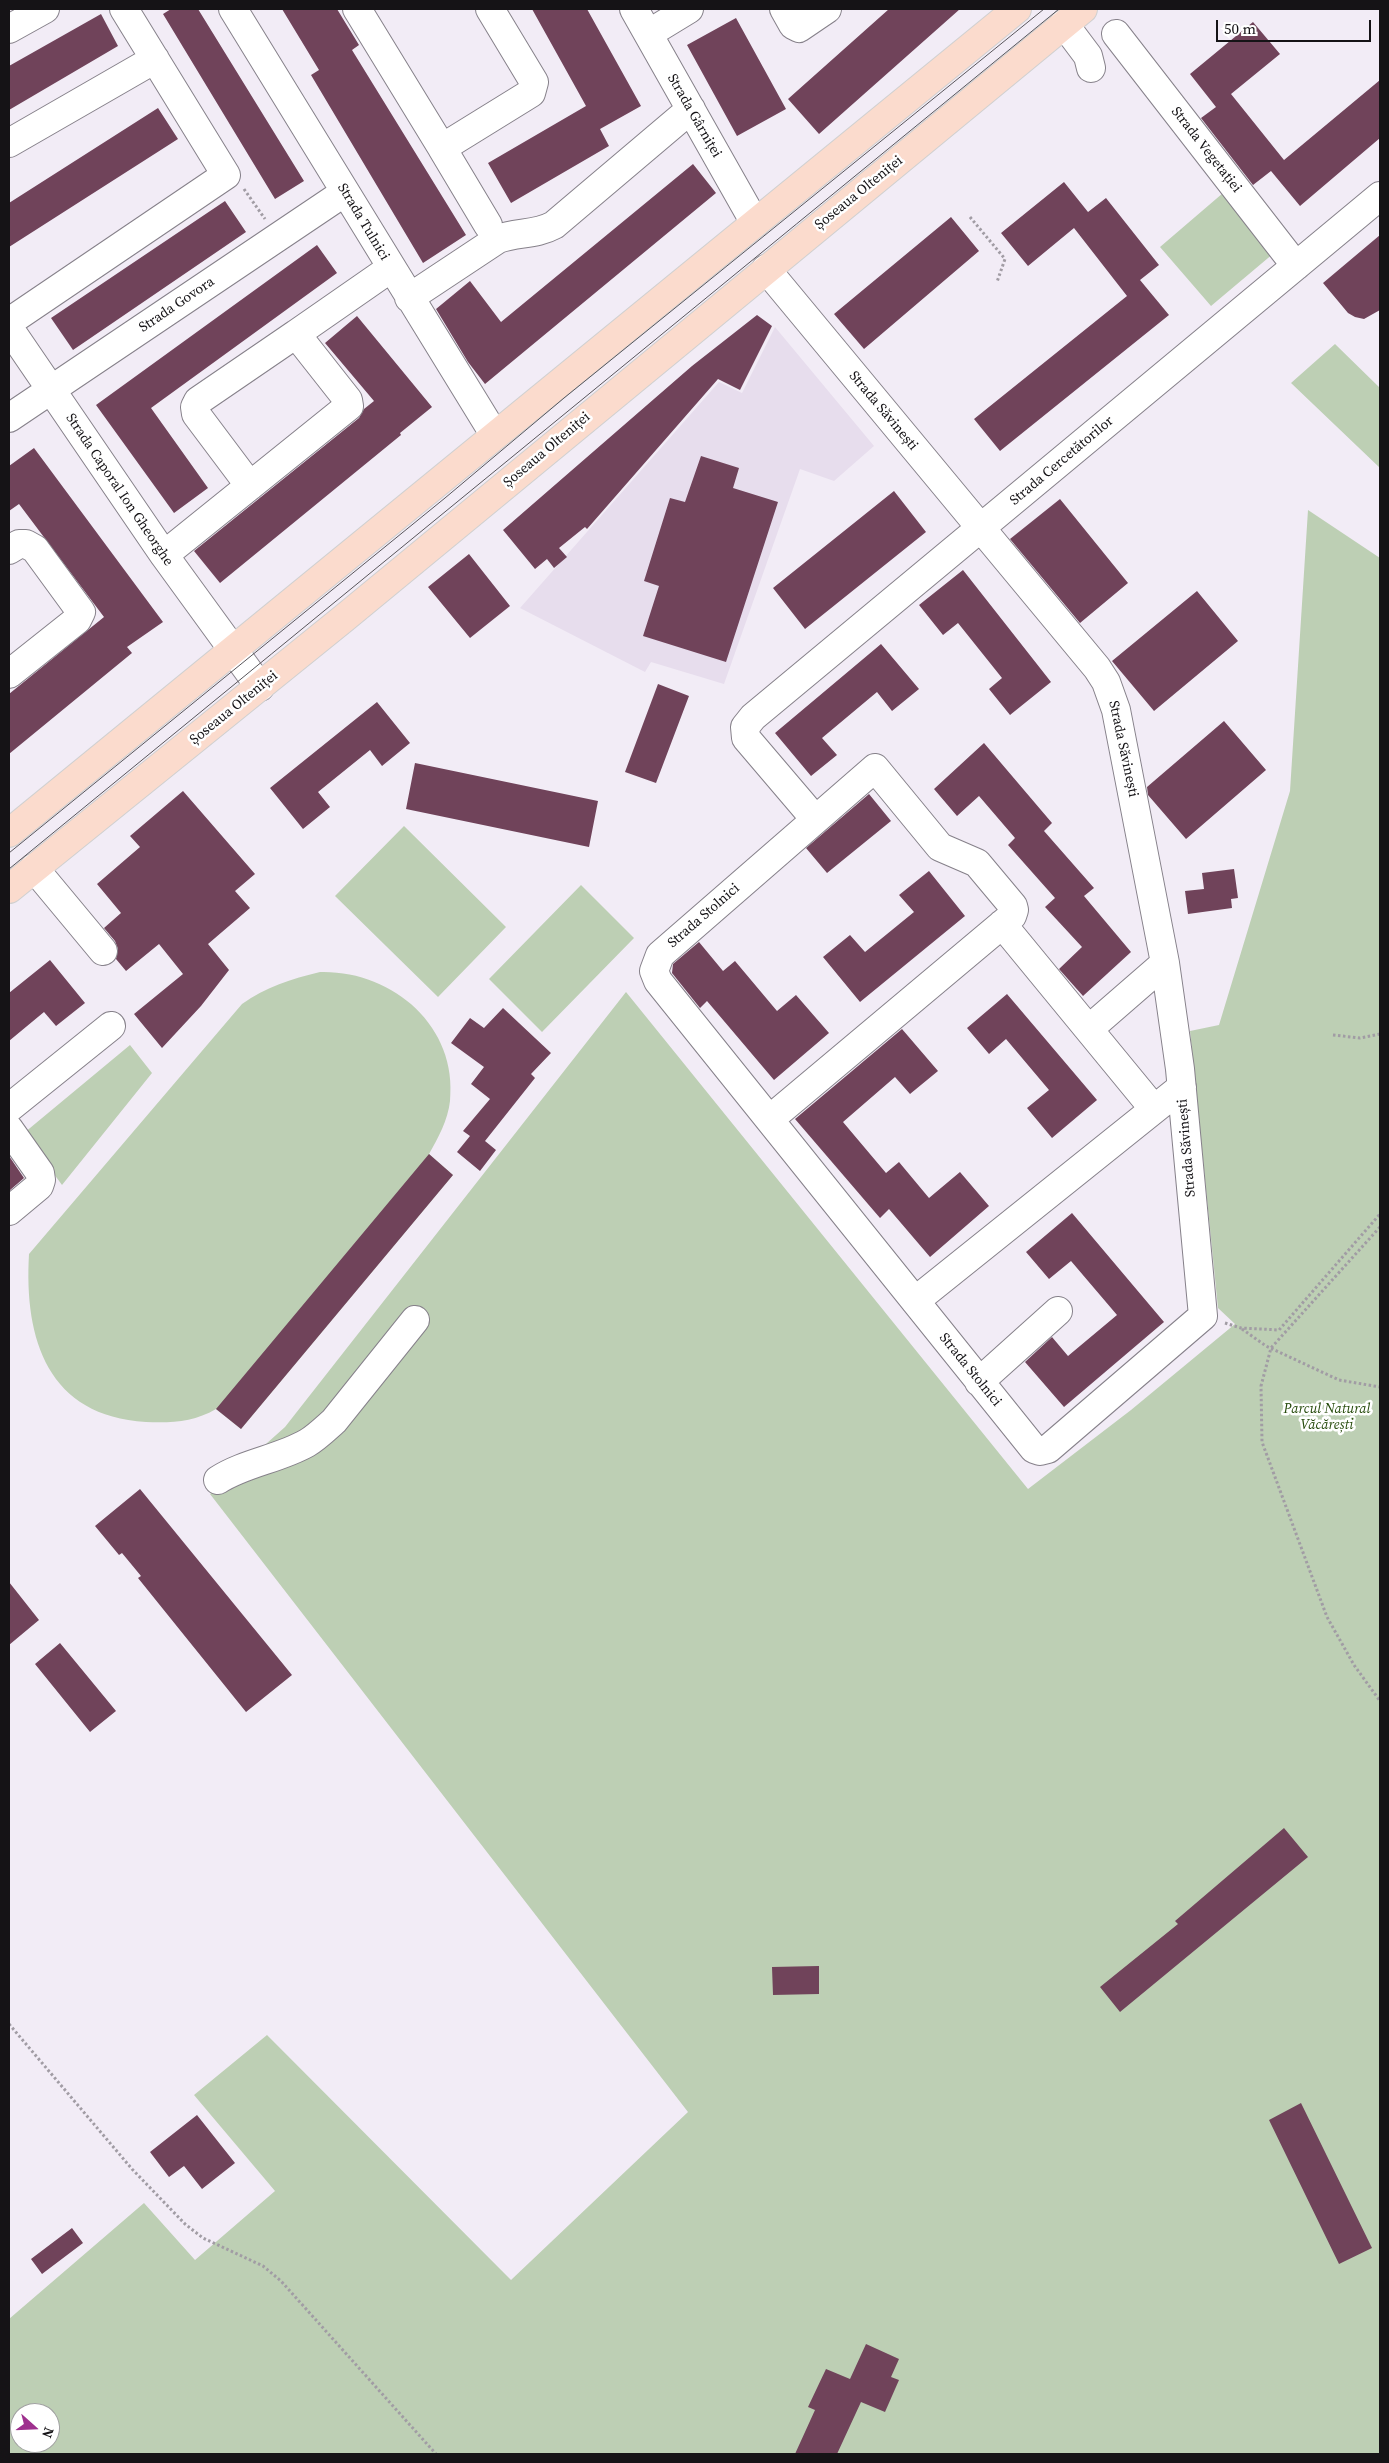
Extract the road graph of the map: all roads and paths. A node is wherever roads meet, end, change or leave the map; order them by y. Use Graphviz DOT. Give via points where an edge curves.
graph roads {
  1 [pos="45,9"];
  2 [pos="124,9"];
  3 [pos="233,9"];
  4 [pos="357,9"];
  5 [pos="490,9"];
  6 [pos="634,9"];
  7 [pos="689,9"];
  8 [pos="784,9"];
  9 [pos="827,9"];
  10 [pos="1017,9"];
  11 [pos="1073,17"];
  12 [pos="9,29"];
  13 [pos="648,34"];
  14 [pos="1116,34"];
  15 [pos="155,59"];
  16 [pos="1091,68"];
  17 [pos="691,109"];
  18 [pos="9,143"];
  19 [pos="442,148"];
  20 [pos="226,175"];
  21 [pos="345,192"];
  22 [pos="1380,196"];
  23 [pos="970,217"];
  24 [pos="755,223"];
  25 [pos="488,225"];
  26 [pos="278,237"];
  27 [pos="1296,266"];
  28 [pos="391,268"];
  29 [pos="766,269"];
  30 [pos="997,282"];
  31 [pos="409,298"];
  32 [pos="9,322"];
  33 [pos="9,328"];
  34 [pos="296,334"];
  35 [pos="50,390"];
  36 [pos="9,418"];
  37 [pos="494,434"];
  38 [pos="250,486"];
  39 [pos="980,529"];
  40 [pos="9,550"];
  41 [pos="164,555"];
  42 [pos="231,651"];
  43 [pos="9,674"];
  44 [pos="260,687"];
  45 [pos="815,819"];
  46 [pos="9,833"];
  47 [pos="34,868"];
  48 [pos="9,889"];
  49 [pos="1002,924"];
  50 [pos="103,951"];
  51 [pos="1166,962"];
  52 [pos="111,1026"];
  53 [pos="1089,1030"];
  54 [pos="1380,1034"];
  55 [pos="1333,1035"];
  56 [pos="1182,1087"];
  57 [pos="9,1108"];
  58 [pos="1154,1109"];
  59 [pos="770,1120"];
  60 [pos="9,1129"];
  61 [pos="9,1211"];
  62 [pos="1380,1214"];
  63 [pos="1380,1227"];
  64 [pos="914,1301"];
  65 [pos="1058,1311"];
  66 [pos="1203,1316"];
  67 [pos="415,1320"];
  68 [pos="1241,1328"];
  69 [pos="1271,1348"];
  70 [pos="979,1382"];
  71 [pos="1380,1387"];
  72 [pos="218,1480"];
  73 [pos="1380,1701"];
  74 [pos="9,2024"];
  75 [pos="436,2454"];
  1 -- 12 [label="street"];
  2 -- 15 [label="street"];
  3 -- 21 [label="street, Strada Tulnici"];
  4 -- 19 [label="street"];
  5 -- 19 [label="street" via="534,82 534,88 531,93"];
  6 -- 13 [label="street, Strada Gârniței"];
  7 -- 13 [label="street"];
  8 -- 9 [label="street" via="793,25 799,28"];
  10 -- 24 [label="main road"];
  11 -- 16 [label="street"];
  11 -- 29 [label="main road, Șoseaua Olteniței"];
  13 -- 17 [label="street, Strada Gârniței"];
  14 -- 27 [label="street, Strada Vegetației"];
  15 -- 18 [label="street"];
  15 -- 20 [label="street"];
  17 -- 24 [label="street, Strada Gârniței"];
  17 -- 31 [label="street" via="554,225 542,232 509,235 498,240"];
  19 -- 25 [label="street"];
  20 -- 26 [label="path" via="238,182"];
  20 -- 32 [label="street"];
  21 -- 26 [label="street, Strada Govora"];
  21 -- 28 [label="street, Strada Tulnici"];
  22 -- 27 [label="street, Strada Cercetătorilor"];
  23 -- 30 [label="path" via="1004,259"];
  24 -- 37 [label="main road"];
  26 -- 35 [label="street, Strada Govora"];
  27 -- 39 [label="street, Strada Cercetătorilor"];
  28 -- 31 [label="street, Strada Tulnici"];
  28 -- 34 [label="street"];
  29 -- 39 [label="street, Strada Săvinești"];
  29 -- 44 [label="main road, Șoseaua Olteniței"];
  31 -- 37 [label="street, Strada Tulnici"];
  33 -- 35 [label="street, Strada Caporal Ion Gheorghe"];
  34 -- 38 [label="street" via="348,400 349,406"];
  34 -- 38 [label="street" via="198,401 195,407 196,414"];
  35 -- 36 [label="street, Strada Govora"];
  35 -- 41 [label="street, Strada Caporal Ion Gheorghe"];
  37 -- 42 [label="main road"];
  38 -- 41 [label="street"];
  39 -- 45 [label="street, Strada Cercetătorilor" via="745,727 746,738"];
  39 -- 51 [label="street, Strada Săvinești" via="1097,668 1109,688"];
  40 -- 43 [label="street" via="19,544 33,547 81,612 77,620"];
  41 -- 42 [label="street, Strada Caporal Ion Gheorghe"];
  42 -- 44 [label="street, Strada Caporal Ion Gheorghe"];
  42 -- 46 [label="main road"];
  44 -- 47 [label="main road, Șoseaua Olteniței"];
  45 -- 49 [label="street" via="875,768 940,847 977,863 1013,906 1012,916"];
  45 -- 59 [label="street, Strada Stolnici" via="660,955 654,970 658,981"];
  47 -- 48 [label="main road, Șoseaua Olteniței"];
  47 -- 50 [label="street"];
  49 -- 53 [label="street"];
  49 -- 59 [label="street"];
  51 -- 53 [label="street"];
  51 -- 56 [label="street, Strada Săvinești"];
  52 -- 57 [label="street"];
  53 -- 58 [label="street"];
  54 -- 55 [label="path" via="1360,1038"];
  56 -- 58 [label="street"];
  56 -- 66 [label="street, Strada Săvinești"];
  58 -- 64 [label="street"];
  59 -- 64 [label="street, Strada Stolnici"];
  60 -- 61 [label="street" via="40,1173 41,1180 39,1186"];
  62 -- 68 [label="path" via="1279,1330"];
  63 -- 69 [label="path"];
  64 -- 70 [label="street, Strada Stolnici"];
  65 -- 70 [label="street"];
  66 -- 68 [label="path"];
  66 -- 70 [label="street, Strada Stolnici" via="1048,1448 1040,1451 1034,1450"];
  67 -- 72 [label="street" via="334,1421 321,1432 307,1443"];
  68 -- 69 [label="path"];
  69 -- 71 [label="path" via="1339,1380"];
  69 -- 73 [label="path" via="1260,1386 1262,1442 1327,1617 1354,1665"];
  74 -- 75 [label="path" via="132,2169 186,2224 203,2238 263,2266 281,2281"];
}
